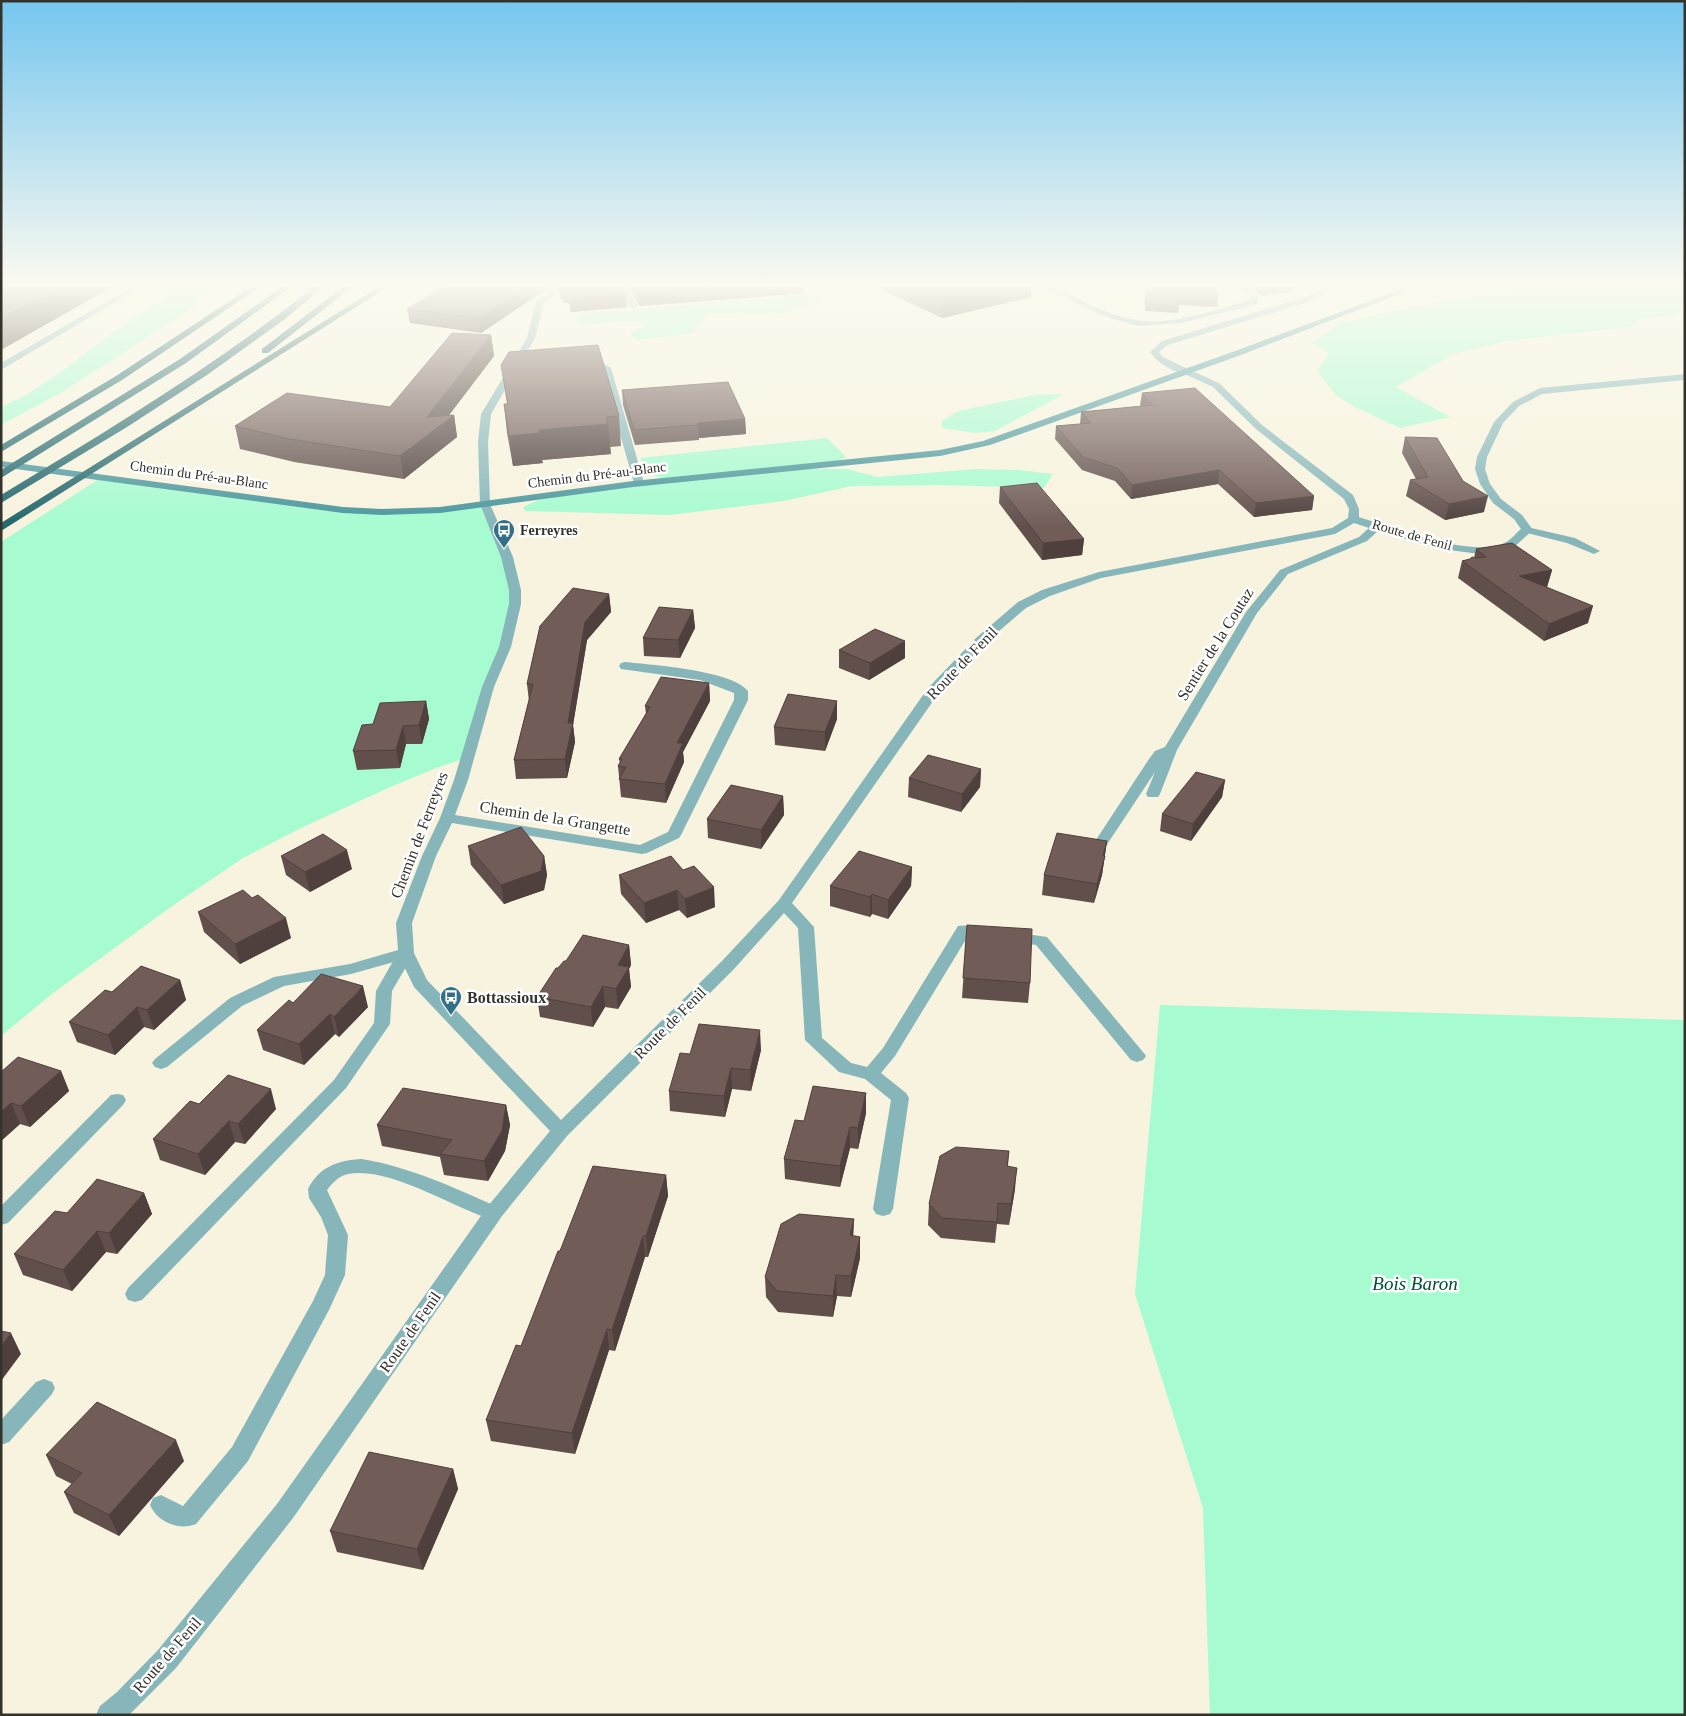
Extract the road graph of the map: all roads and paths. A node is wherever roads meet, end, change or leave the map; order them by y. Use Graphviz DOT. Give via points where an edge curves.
graph roads {
  1 [pos="135,367"];
  2 [pos="173,367"];
  3 [pos="208,367"];
  4 [pos="241,367"];
  5 [pos="255,367"];
  6 [pos="517,367"];
  7 [pos="1178,367"];
  8 [pos="1193,367"];
  9 [pos="577,370"];
  10 [pos="1185,370"];
  11 [pos="1685,377"];
  12 [pos="173,418"];
  13 [pos="1,449"];
  14 [pos="3,470"];
  15 [pos="639,483"];
  16 [pos="1,500"];
  17 [pos="485,504"];
  18 [pos="1353,519"];
  19 [pos="1377,526"];
  20 [pos="1,528"];
  21 [pos="1527,530"];
  22 [pos="1594,551"];
  23 [pos="625,666"];
  24 [pos="1170,750"];
  25 [pos="1153,794"];
  26 [pos="447,818"];
  27 [pos="1099,846"];
  28 [pos="784,903"];
  29 [pos="406,954"];
  30 [pos="1136,1056"];
  31 [pos="161,1063"];
  32 [pos="871,1074"];
  33 [pos="117,1100"];
  34 [pos="561,1131"];
  35 [pos="883,1208"];
  36 [pos="493,1213"];
  37 [pos="1,1218"];
  38 [pos="134,1294"];
  39 [pos="44,1388"];
  40 [pos="1,1435"];
  41 [pos="161,1505"];
  42 [pos="109,1715"];
  1 -- 13 [label="highway"];
  2 -- 14 [label="highway" via="26,460"];
  3 -- 16 [label="highway"];
  4 -- 12 [label="highway"];
  5 -- 12 [label="highway"];
  6 -- 17 [label="street" via="486,414 483,442"];
  7 -- 10 [label="street, Route de Fenil"];
  8 -- 10 [label="street"];
  9 -- 15 [label="street" via="606,368"];
  10 -- 15 [label="street, Chemin du Pré-au-Blanc" via="986,443 940,453"];
  10 -- 18 [label="street, Route de Fenil" via="1216,385 1259,427 1349,498 1354,509"];
  11 -- 21 [label="street" via="1540,391 1516,404 1499,422 1482,457 1480,469 1489,490"];
  12 -- 20 [label="highway"];
  14 -- 17 [label="street, Chemin du Pré-au-Blanc" via="343,510 440,510"];
  15 -- 17 [label="street, Chemin du Pré-au-Blanc"];
  17 -- 26 [label="street, Chemin de Ferreyres" via="507,557 515,604 505,647 488,687"];
  18 -- 19 [label="street, Route de Fenil"];
  18 -- 28 [label="street, Route de Fenil" via="1335,531 1099,575 1046,592 1022,605 980,641 933,690"];
  19 -- 21 [label="street, Route de Fenil" via="1436,545 1479,551 1509,546"];
  19 -- 24 [label="street, Sentier de la Coutaz" via="1363,538 1284,572 1252,612"];
  21 -- 22 [label="street" via="1571,540"];
  23 -- 26 [label="street, Chemin de la Grangette" via="712,679 741,691 742,700 674,835 642,850"];
  24 -- 25 [label="street, Sentier de la Coutaz"];
  24 -- 27 [label="street, Sentier de la Coutaz" via="1160,754 1154,762"];
  26 -- 29 [label="street, Chemin de Ferreyres" via="404,923"];
  28 -- 32 [label="street" via="806,927 814,1040 845,1068"];
  28 -- 34 [label="street, Route de Fenil" via="728,965"];
  29 -- 31 [label="street" via="351,969 280,981 236,1002"];
  29 -- 34 [label="street, Chemin de Ferreyres" via="420,983"];
  29 -- 38 [label="street" via="384,990 382,1024 340,1084"];
  30 -- 32 [label="street" via="1041,941 964,930 889,1052"];
  32 -- 35 [label="street" via="900,1098"];
  33 -- 37 [label="street"];
  34 -- 36 [label="street, Route de Fenil"];
  36 -- 41 [label="street" via="426,1184 364,1167 335,1171 323,1180 317,1189 338,1235 338,1250 335,1275 322,1304 240,1454 188,1517 180,1517"];
  36 -- 42 [label="street, Route de Fenil" via="285,1511 167,1659"];
  39 -- 40 [label="street"];
}
